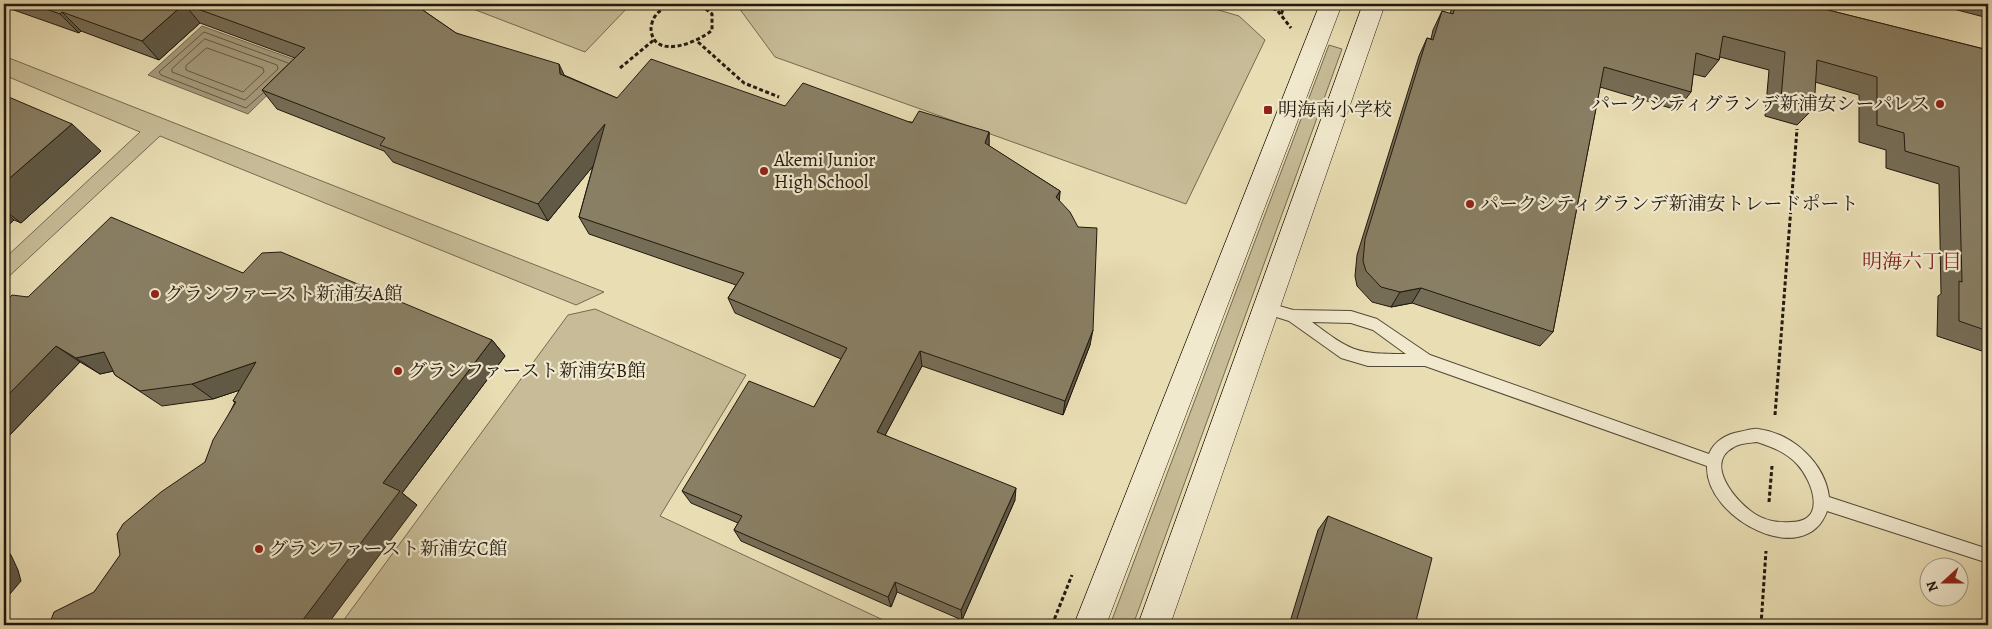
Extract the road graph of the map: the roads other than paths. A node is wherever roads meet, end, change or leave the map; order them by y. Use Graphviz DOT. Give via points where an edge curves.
graph roads {
  1 [pos="1330,4"];
  2 [pos="1372,9"];
  3 [pos="1266,308"];
  4 [pos="1293,316"];
  5 [pos="1425,360"];
  6 [pos="1714,462"];
  7 [pos="1822,502"];
  8 [pos="1988,556"];
  9 [pos="1090,625"];
  10 [pos="1154,625"];
  1 -- 2 [label="street"];
  1 -- 9 [label="street"];
  2 -- 3 [label="street"];
  3 -- 4 [label="lane"];
  3 -- 10 [label="street"];
  4 -- 5 [label="lane" via="1351,317 1376,324"];
  4 -- 5 [label="lane" via="1341,352 1368,360"];
  5 -- 6 [label="lane"];
  6 -- 7 [label="lane" via="1717,451 1726,441 1757,435 1773,440 1792,449 1806,462 1816,476"];
  6 -- 7 [label="lane" via="1716,481 1724,498 1739,513 1768,528 1792,531 1807,527 1817,518"];
  7 -- 8 [label="lane"];
}
